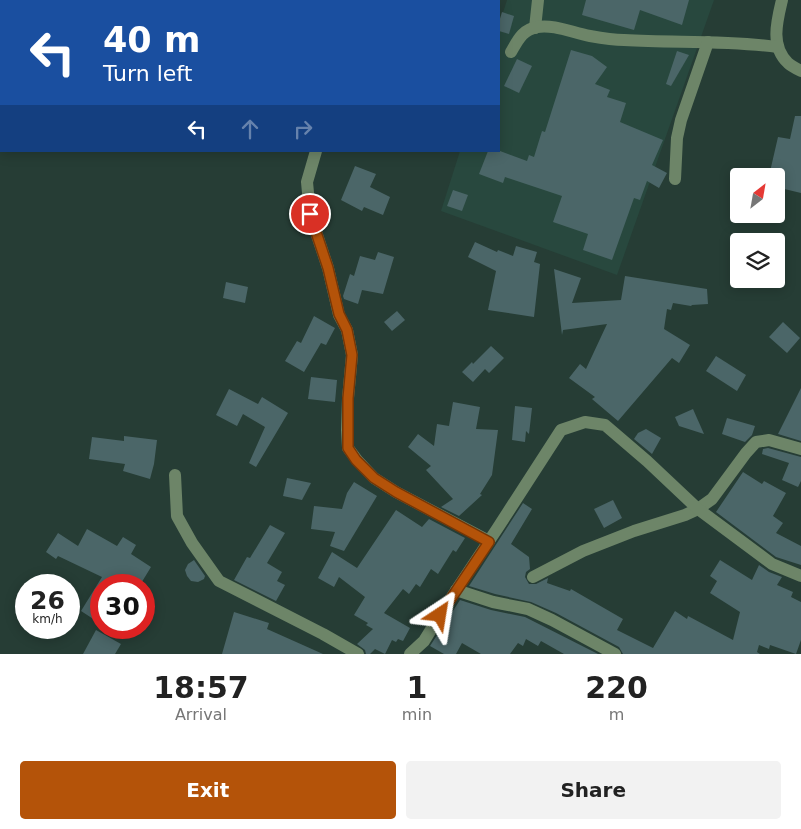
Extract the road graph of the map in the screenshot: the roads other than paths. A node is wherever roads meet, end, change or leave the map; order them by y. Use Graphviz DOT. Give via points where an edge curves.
graph roads {
  1 [pos="538,0"];
  2 [pos="782,0"];
  3 [pos="534,28"];
  4 [pos="708,42"];
  5 [pos="778,47"];
  6 [pos="511,52"];
  7 [pos="801,71"];
  8 [pos="316,152"];
  9 [pos="676,179"];
  10 [pos="801,450"];
  11 [pos="175,474"];
  12 [pos="698,509"];
  13 [pos="489,542"];
  14 [pos="533,576"];
  15 [pos="801,576"];
  16 [pos="456,590"];
  17 [pos="358,654"];
  18 [pos="410,654"];
  19 [pos="615,654"];
  1 -- 3 [label="street"];
  2 -- 5 [label="street" via="776,22"];
  3 -- 4 [label="street" via="539,26 623,40"];
  3 -- 6 [label="street" via="521,34"];
  4 -- 5 [label="street" via="744,42"];
  4 -- 9 [label="street" via="681,120"];
  5 -- 7 [label="street" via="787,62"];
  8 -- 13 [label="street" via="307,182 310,214 352,355 348,448 374,478"];
  10 -- 12 [label="street" via="769,440 756,442 712,499"];
  11 -- 17 [label="street" via="177,516 219,581"];
  12 -- 13 [label="street" via="605,425 586,422 561,430"];
  12 -- 14 [label="street" via="583,551"];
  12 -- 15 [label="street" via="772,564"];
  13 -- 16 [label="street"];
  16 -- 18 [label="street" via="424,641"];
  16 -- 19 [label="street" via="528,609"];
}
